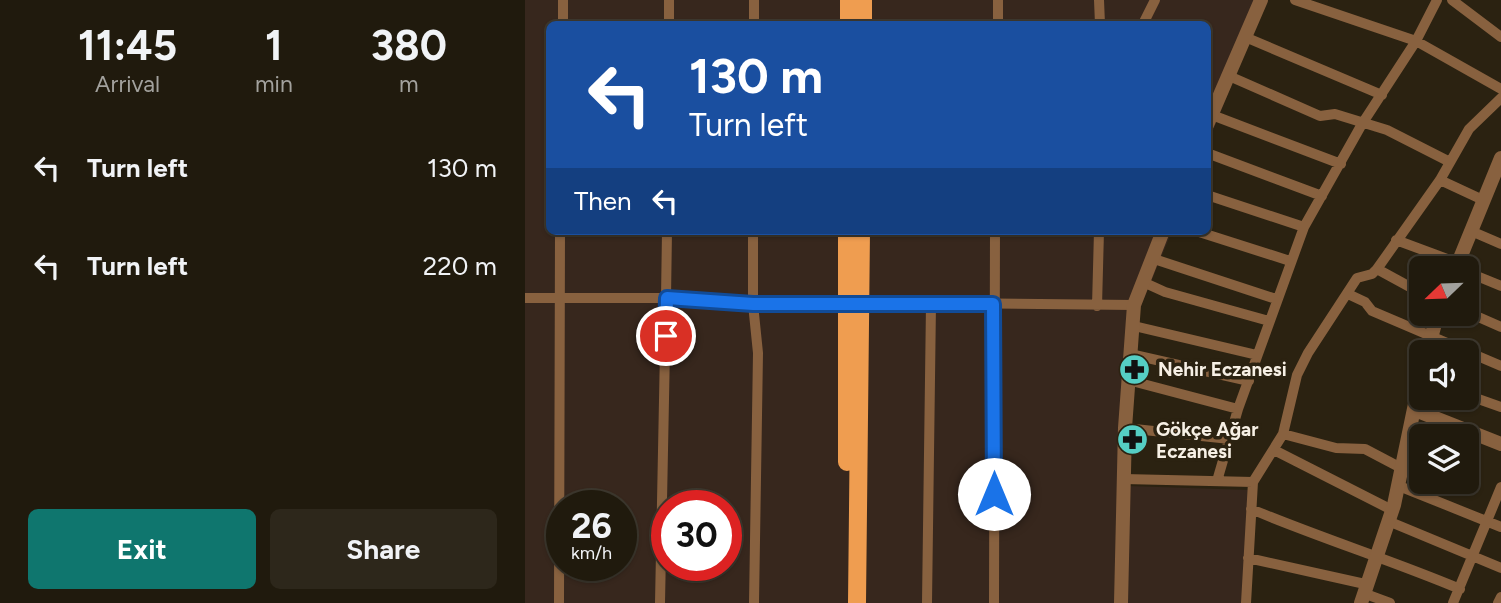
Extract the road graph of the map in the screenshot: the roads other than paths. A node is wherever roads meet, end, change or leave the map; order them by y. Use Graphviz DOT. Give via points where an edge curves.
graph roads {
  1 [pos="563,0"];
  2 [pos="669,0"];
  3 [pos="754,0"];
  4 [pos="849,0"];
  5 [pos="863,0"];
  6 [pos="998,0"];
  7 [pos="1099,0"];
  8 [pos="1155,0"];
  9 [pos="1261,0"];
  10 [pos="1296,0"];
  11 [pos="1422,0"];
  12 [pos="1452,0"];
  13 [pos="1436,2"];
  14 [pos="563,21"];
  15 [pos="669,21"];
  16 [pos="754,21"];
  17 [pos="849,21"];
  18 [pos="863,21"];
  19 [pos="998,21"];
  20 [pos="1100,21"];
  21 [pos="1144,21"];
  22 [pos="1245,37"];
  23 [pos="1501,37"];
  24 [pos="1416,41"];
  25 [pos="1229,76"];
  26 [pos="1501,89"];
  27 [pos="1381,95"];
  28 [pos="1501,98"];
  29 [pos="1211,118"];
  30 [pos="1211,120"];
  31 [pos="1362,124"];
  32 [pos="1211,154"];
  33 [pos="1501,158"];
  34 [pos="1448,161"];
  35 [pos="1341,164"];
  36 [pos="1497,179"];
  37 [pos="1440,180"];
  38 [pos="1322,195"];
  39 [pos="1211,196"];
  40 [pos="1483,200"];
  41 [pos="1304,227"];
  42 [pos="1471,231"];
  43 [pos="560,235"];
  44 [pos="667,235"];
  45 [pos="753,235"];
  46 [pos="847,235"];
  47 [pos="861,235"];
  48 [pos="995,235"];
  49 [pos="1100,235"];
  50 [pos="1161,235"];
  51 [pos="1209,235"];
  52 [pos="1396,240"];
  53 [pos="1501,244"];
  54 [pos="1432,256"];
  55 [pos="1463,256"];
  56 [pos="1151,258"];
  57 [pos="1290,261"];
  58 [pos="1377,269"];
  59 [pos="1479,277"];
  60 [pos="1143,282"];
  61 [pos="1409,286"];
  62 [pos="1501,286"];
  63 [pos="1348,294"];
  64 [pos="559,296"];
  65 [pos="525,298"];
  66 [pos="667,298"];
  67 [pos="1276,299"];
  68 [pos="853,302"];
  69 [pos="753,304"];
  70 [pos="931,304"];
  71 [pos="993,304"];
  72 [pos="1134,305"];
  73 [pos="1097,306"];
  74 [pos="1479,317"];
  75 [pos="1269,321"];
  76 [pos="1134,326"];
  77 [pos="1434,326"];
  78 [pos="1501,327"];
  79 [pos="1431,336"];
  80 [pos="1430,340"];
  81 [pos="1130,354"];
  82 [pos="1257,355"];
  83 [pos="1501,366"];
  84 [pos="1128,380"];
  85 [pos="1249,381"];
  86 [pos="1479,399"];
  87 [pos="1501,407"];
  88 [pos="1238,409"];
  89 [pos="1415,410"];
  90 [pos="1125,428"];
  91 [pos="1283,433"];
  92 [pos="1230,439"];
  93 [pos="1501,444"];
  94 [pos="1274,450"];
  95 [pos="1403,469"];
  96 [pos="1123,479"];
  97 [pos="1217,481"];
  98 [pos="1252,482"];
  99 [pos="1399,486"];
  100 [pos="1501,487"];
  101 [pos="1251,509"];
  102 [pos="1390,516"];
  103 [pos="1487,520"];
  104 [pos="1501,527"];
  105 [pos="1375,554"];
  106 [pos="1473,556"];
  107 [pos="1248,558"];
  108 [pos="1501,568"];
  109 [pos="1460,589"];
  110 [pos="1363,593"];
  111 [pos="1501,597"];
  112 [pos="559,603"];
  113 [pos="660,603"];
  114 [pos="754,603"];
  115 [pos="847,603"];
  116 [pos="857,603"];
  117 [pos="927,603"];
  118 [pos="995,603"];
  119 [pos="1121,603"];
  120 [pos="1246,603"];
  121 [pos="1390,603"];
  122 [pos="1453,603"];
  123 [pos="1499,603"];
  1 -- 14 [label="street"];
  2 -- 15 [label="street"];
  3 -- 16 [label="street"];
  4 -- 17 [label="main road"];
  5 -- 18 [label="main road"];
  6 -- 19 [label="street"];
  7 -- 20 [label="street"];
  8 -- 21 [label="street"];
  9 -- 22 [label="street"];
  10 -- 24 [label="street"];
  11 -- 13 [label="street"];
  12 -- 23 [label="street"];
  13 -- 24 [label="street"];
  22 -- 25 [label="street"];
  22 -- 27 [label="street"];
  24 -- 26 [label="street"];
  24 -- 27 [label="street"];
  25 -- 29 [label="street"];
  25 -- 31 [label="street" via="1320,116 1335,114"];
  27 -- 31 [label="street"];
  28 -- 34 [label="street" via="1469,129"];
  30 -- 35 [label="street"];
  31 -- 34 [label="street" via="1387,130"];
  31 -- 35 [label="street"];
  32 -- 38 [label="street"];
  33 -- 36 [label="street"];
  34 -- 37 [label="street"];
  35 -- 38 [label="street"];
  36 -- 40 [label="street"];
  37 -- 40 [label="street"];
  37 -- 52 [label="street"];
  38 -- 41 [label="street"];
  39 -- 41 [label="street"];
  40 -- 42 [label="street"];
  41 -- 57 [label="street"];
  42 -- 53 [label="street"];
  42 -- 55 [label="street"];
  43 -- 64 [label="street"];
  44 -- 66 [label="street"];
  45 -- 69 [label="street"];
  46 -- 68 [label="main road"];
  47 -- 68 [label="main road"];
  48 -- 71 [label="street"];
  49 -- 73 [label="street"];
  50 -- 56 [label="street"];
  51 -- 57 [label="street"];
  52 -- 54 [label="street"];
  52 -- 58 [label="street"];
  56 -- 60 [label="street"];
  56 -- 67 [label="street"];
  57 -- 67 [label="street"];
  58 -- 61 [label="street"];
  58 -- 63 [label="street" via="1357,278"];
  59 -- 62 [label="street"];
  60 -- 72 [label="street"];
  60 -- 75 [label="street"];
  63 -- 79 [label="street" via="1372,311"];
  63 -- 91 [label="street" via="1303,364"];
  64 -- 65 [label="street"];
  64 -- 66 [label="street"];
  64 -- 112 [label="street"];
  66 -- 69 [label="street"];
  66 -- 113 [label="street"];
  67 -- 75 [label="street"];
  68 -- 69 [label="street"];
  68 -- 70 [label="street"];
  68 -- 115 [label="main road"];
  68 -- 116 [label="main road"];
  69 -- 114 [label="street" via="758,353"];
  70 -- 71 [label="street"];
  70 -- 117 [label="street"];
  71 -- 73 [label="street"];
  71 -- 118 [label="street"];
  72 -- 73 [label="street"];
  72 -- 76 [label="street"];
  74 -- 78 [label="street"];
  75 -- 82 [label="street"];
  76 -- 81 [label="street"];
  76 -- 82 [label="street"];
  77 -- 79 [label="street"];
  79 -- 80 [label="street"];
  79 -- 83 [label="street"];
  81 -- 84 [label="street"];
  81 -- 85 [label="street"];
  82 -- 85 [label="street"];
  84 -- 88 [label="street"];
  84 -- 90 [label="street"];
  85 -- 88 [label="street"];
  86 -- 87 [label="street"];
  88 -- 92 [label="street"];
  89 -- 93 [label="street"];
  89 -- 95 [label="street"];
  90 -- 92 [label="street"];
  90 -- 96 [label="street"];
  91 -- 94 [label="street"];
  91 -- 95 [label="street" via="1336,448 1365,449"];
  92 -- 97 [label="street"];
  94 -- 98 [label="street"];
  94 -- 102 [label="street"];
  95 -- 99 [label="street"];
  96 -- 97 [label="street"];
  96 -- 119 [label="street"];
  97 -- 98 [label="street"];
  98 -- 101 [label="street"];
  99 -- 102 [label="street"];
  99 -- 103 [label="street"];
  100 -- 103 [label="street"];
  101 -- 105 [label="street"];
  101 -- 107 [label="street"];
  102 -- 105 [label="street"];
  102 -- 106 [label="street"];
  103 -- 104 [label="street"];
  103 -- 106 [label="street"];
  105 -- 109 [label="street"];
  105 -- 110 [label="street"];
  106 -- 108 [label="street"];
  106 -- 109 [label="street"];
  107 -- 110 [label="street"];
  107 -- 120 [label="street"];
  109 -- 122 [label="street"];
  110 -- 121 [label="street"];
  111 -- 123 [label="street"];
}
